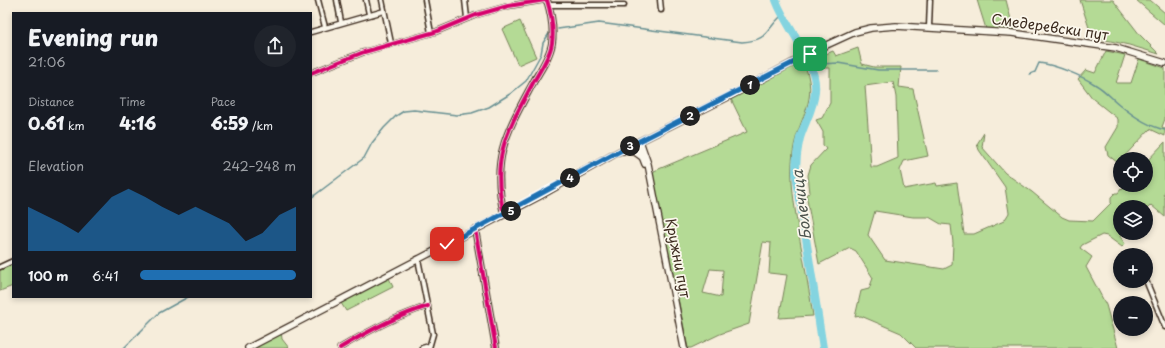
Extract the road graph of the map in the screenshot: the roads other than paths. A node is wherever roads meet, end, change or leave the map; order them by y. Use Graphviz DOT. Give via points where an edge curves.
graph roads {
  1 [pos="318,0"];
  2 [pos="337,0"];
  3 [pos="366,0"];
  4 [pos="382,0"];
  5 [pos="425,0"];
  6 [pos="465,0"];
  7 [pos="660,0"];
  8 [pos="930,0"];
  9 [pos="547,2"];
  10 [pos="624,5"];
  11 [pos="661,10"];
  12 [pos="384,11"];
  13 [pos="369,14"];
  14 [pos="467,18"];
  15 [pos="341,22"];
  16 [pos="325,27"];
  17 [pos="929,27"];
  18 [pos="312,32"];
  19 [pos="431,33"];
  20 [pos="391,43"];
  21 [pos="1165,64"];
  22 [pos="312,73"];
  23 [pos="651,135"];
  24 [pos="638,142"];
  25 [pos="620,151"];
  26 [pos="644,155"];
  27 [pos="504,214"];
  28 [pos="474,229"];
  29 [pos="418,259"];
  30 [pos="12,261"];
  31 [pos="0,267"];
  32 [pos="1149,288"];
  33 [pos="428,306"];
  34 [pos="1164,323"];
  35 [pos="429,347"];
  36 [pos="248,348"];
  37 [pos="340,348"];
  38 [pos="422,348"];
  39 [pos="496,348"];
  40 [pos="684,348"];
  1 -- 16 [label="street"];
  2 -- 15 [label="street"];
  3 -- 13 [label="street"];
  4 -- 12 [label="street"];
  5 -- 19 [label="street"];
  6 -- 14 [label="street"];
  7 -- 11 [label="street"];
  8 -- 17 [label="street"];
  9 -- 10 [label="street"];
  9 -- 14 [label="street" via="508,6"];
  9 -- 27 [label="street" via="553,35 550,49 511,125 501,155 499,183"];
  12 -- 13 [label="street"];
  12 -- 20 [label="street"];
  13 -- 15 [label="street"];
  14 -- 19 [label="street"];
  15 -- 16 [label="street"];
  16 -- 18 [label="street"];
  17 -- 21 [label="main road, Смедеревски пут" via="1053,38 1116,48"];
  17 -- 23 [label="main road, Смедеревски пут" via="889,26 863,30 839,38"];
  19 -- 20 [label="street"];
  20 -- 22 [label="street"];
  23 -- 24 [label="main road, Смедеревски пут"];
  23 -- 26 [label="main road" via="646,143"];
  24 -- 25 [label="main road, Смедеревски пут"];
  24 -- 26 [label="main road, Кружни пут"];
  25 -- 26 [label="main road"];
  25 -- 27 [label="main road, Смедеревски пут"];
  26 -- 40 [label="main road, Кружни пут"];
  27 -- 28 [label="main road, Смедеревски пут"];
  28 -- 29 [label="main road, Смедеревски пут"];
  28 -- 39 [label="street"];
  29 -- 33 [label="street"];
  29 -- 36 [label="main road, Смедеревски пут"];
  30 -- 31 [label="street"];
  32 -- 34 [label="street"];
  33 -- 35 [label="street" via="433,334"];
  33 -- 37 [label="street" via="406,313"];
  35 -- 38 [label="street"];
}
